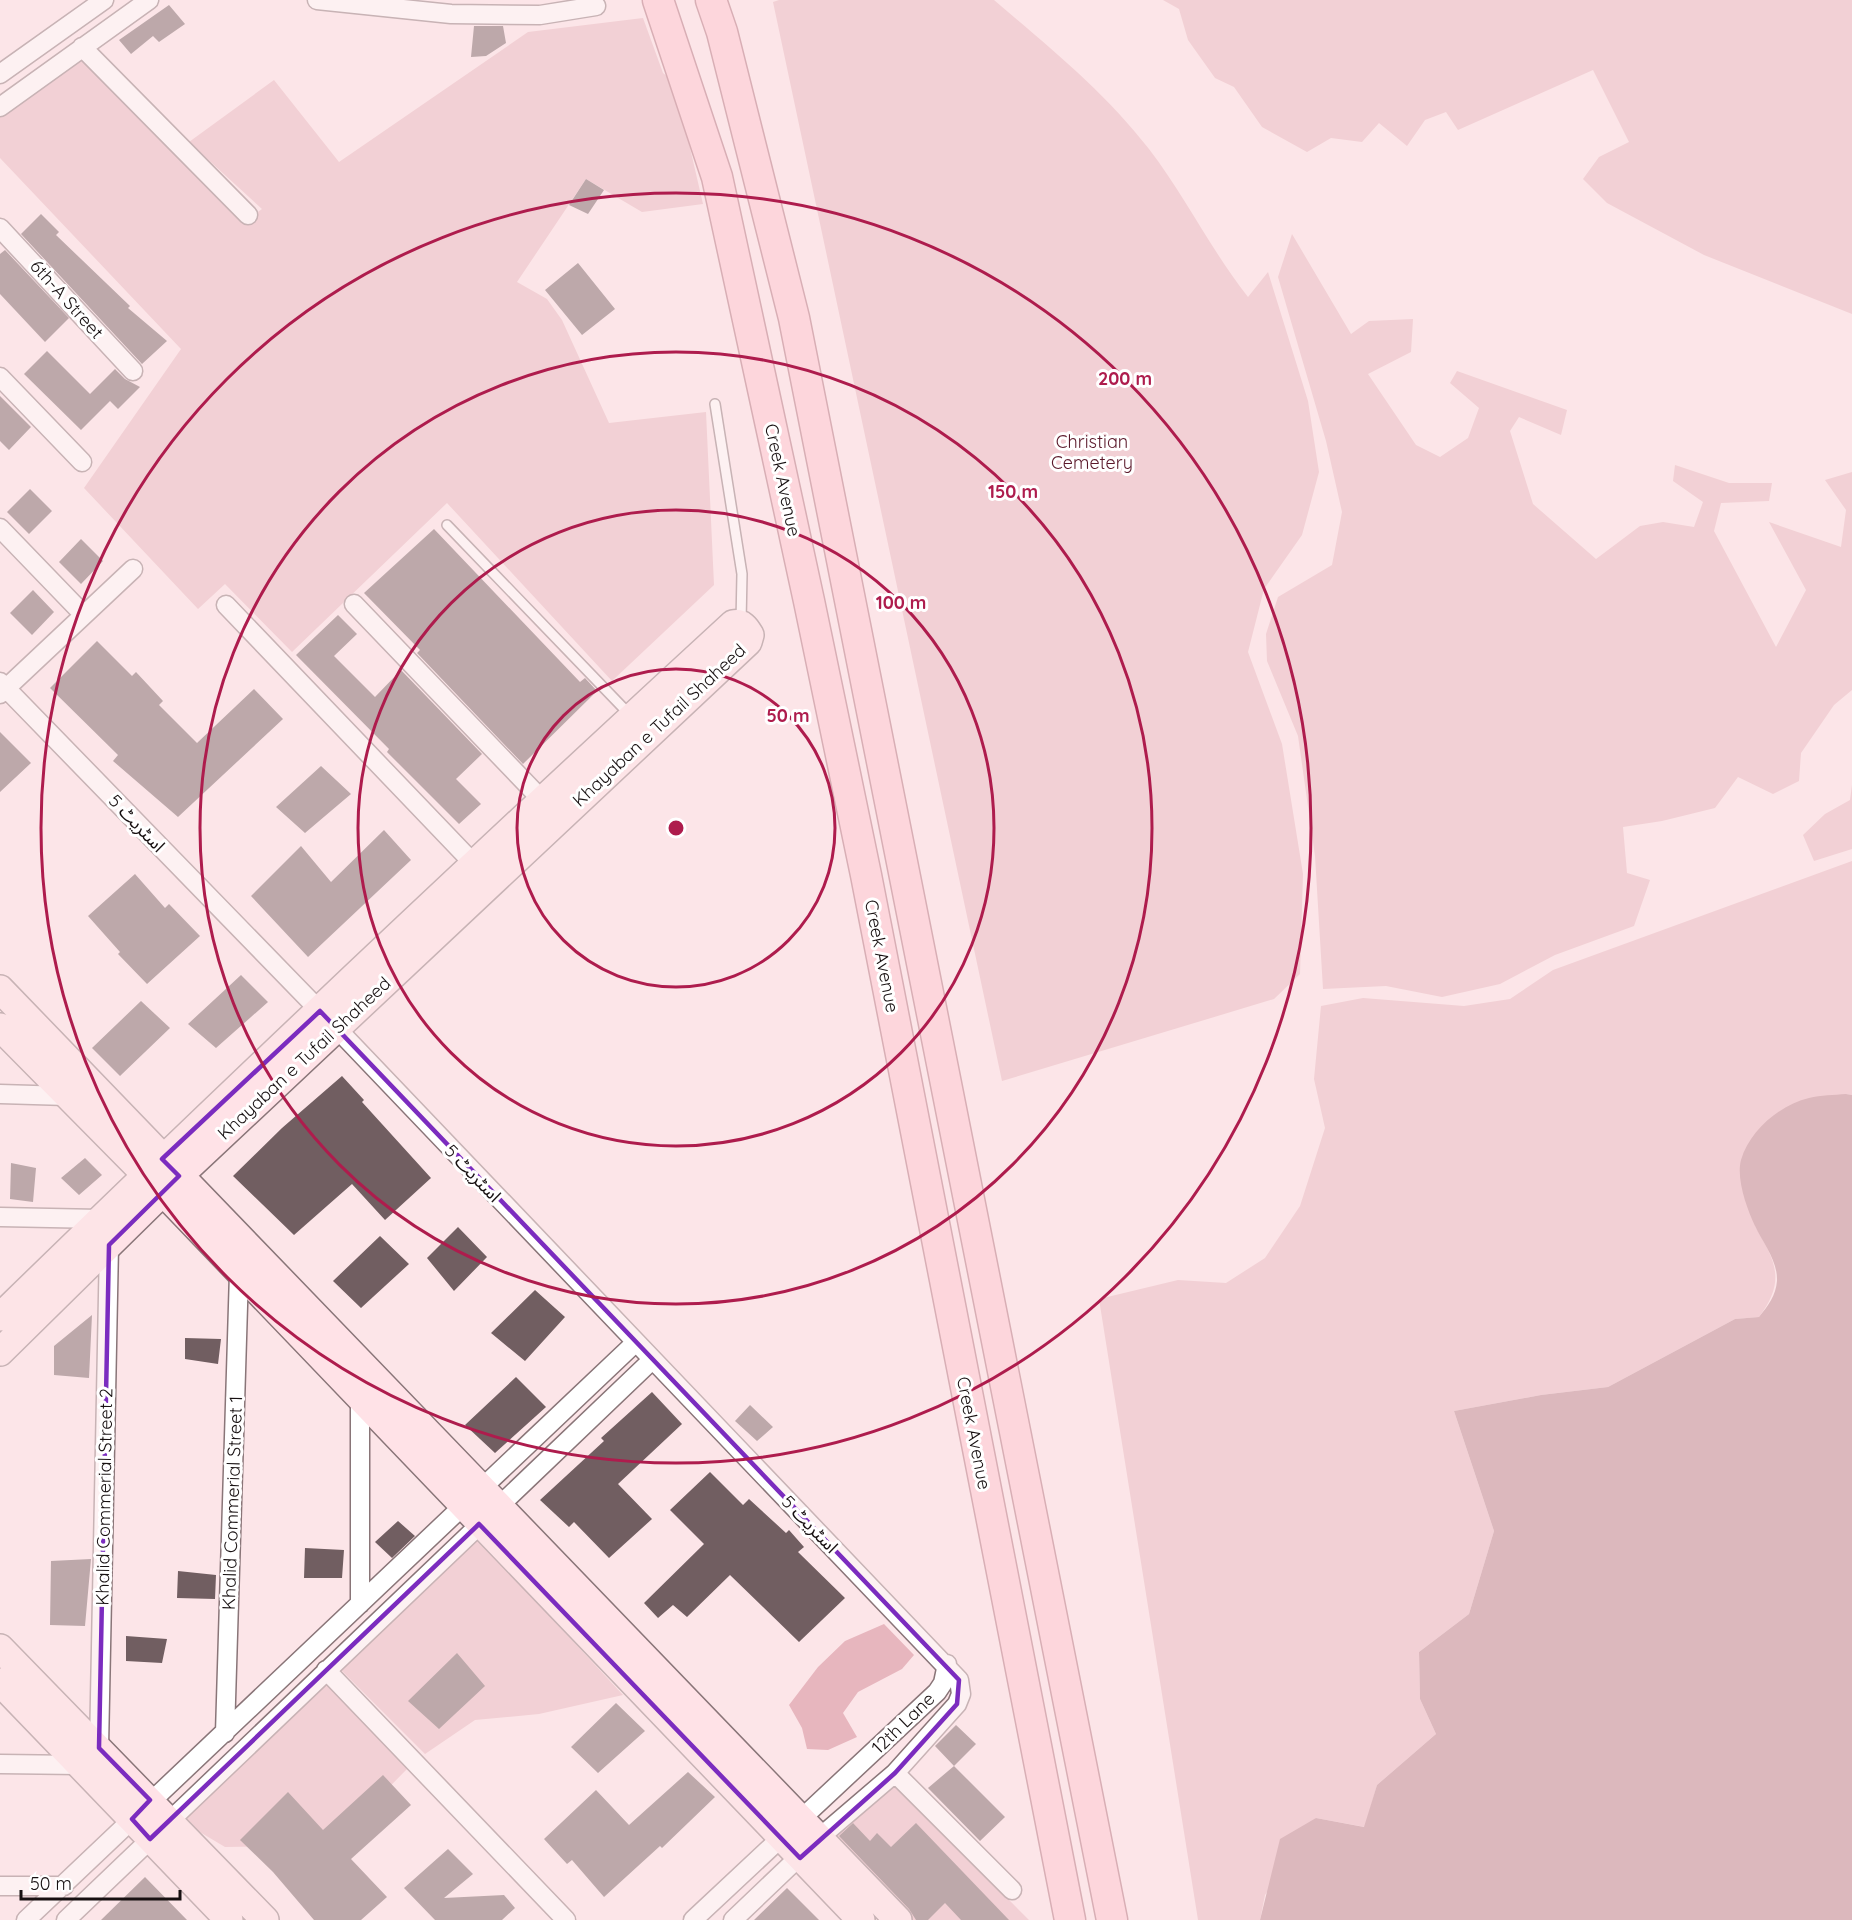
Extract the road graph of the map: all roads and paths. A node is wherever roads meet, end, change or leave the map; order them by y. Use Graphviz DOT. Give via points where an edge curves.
graph roads {
  1 [pos="104,0"];
  2 [pos="149,0"];
  3 [pos="316,0"];
  4 [pos="658,0"];
  5 [pos="711,0"];
  6 [pos="596,6"];
  7 [pos="82,47"];
  8 [pos="0,74"];
  9 [pos="0,107"];
  10 [pos="248,215"];
  11 [pos="0,228"];
  12 [pos="133,371"];
  13 [pos="0,377"];
  14 [pos="715,404"];
  15 [pos="82,462"];
  16 [pos="447,525"];
  17 [pos="0,528"];
  18 [pos="133,569"];
  19 [pos="354,604"];
  20 [pos="226,605"];
  21 [pos="84,615"];
  22 [pos="741,624"];
  23 [pos="2,688"];
  24 [pos="632,717"];
  25 [pos="544,802"];
  26 [pos="474,864"];
  27 [pos="0,989"];
  28 [pos="328,1020"];
  29 [pos="0,1027"];
  30 [pos="0,1094"];
  31 [pos="67,1096"];
  32 [pos="162,1176"];
  33 [pos="0,1217"];
  34 [pos="100,1219"];
  35 [pos="109,1245"];
  36 [pos="239,1273"];
  37 [pos="0,1317"];
  38 [pos="635,1343"];
  39 [pos="0,1352"];
  40 [pos="651,1360"];
  41 [pos="360,1401"];
  42 [pos="480,1506"];
  43 [pos="360,1604"];
  44 [pos="0,1648"];
  45 [pos="947,1664"];
  46 [pos="326,1670"];
  47 [pos="0,1682"];
  48 [pos="225,1733"];
  49 [pos="89,1756"];
  50 [pos="0,1764"];
  51 [pos="895,1773"];
  52 [pos="150,1800"];
  53 [pos="132,1819"];
  54 [pos="160,1829"];
  55 [pos="810,1829"];
  56 [pos="781,1838"];
  57 [pos="800,1858"];
  58 [pos="0,1886"];
  59 [pos="64,1886"];
  60 [pos="1012,1890"];
  61 [pos="27,1920"];
  62 [pos="66,1920"];
  63 [pos="228,1920"];
  64 [pos="266,1920"];
  65 [pos="566,1920"];
  66 [pos="693,1920"];
  67 [pos="733,1920"];
  68 [pos="861,1920"];
  69 [pos="898,1920"];
  70 [pos="1070,1920"];
  71 [pos="1112,1920"];
  1 -- 8 [label="street"];
  2 -- 7 [label="street"];
  3 -- 6 [label="street" via="451,14 540,15"];
  4 -- 70 [label="main road, Creek Avenue" via="717,177 806,589 866,875"];
  5 -- 71 [label="main road" via="794,318"];
  7 -- 9 [label="street"];
  7 -- 10 [label="street"];
  11 -- 12 [label="street, 6th-A Street"];
  13 -- 15 [label="street"];
  14 -- 22 [label="lane" via="742,573"];
  16 -- 24 [label="lane"];
  17 -- 21 [label="street"];
  18 -- 21 [label="street"];
  19 -- 25 [label="street"];
  20 -- 26 [label="street"];
  21 -- 23 [label="street"];
  22 -- 24 [label="street, Khayaban e Tufail Shaheed" via="733,624"];
  22 -- 28 [label="street, Khayaban e Tufail Shaheed" via="750,634 748,642"];
  23 -- 28 [label="street, اسٹریٹ 5"];
  24 -- 25 [label="street, Khayaban e Tufail Shaheed"];
  25 -- 26 [label="street, Khayaban e Tufail Shaheed"];
  26 -- 28 [label="street, Khayaban e Tufail Shaheed"];
  27 -- 32 [label="street"];
  28 -- 32 [label="street, Khayaban e Tufail Shaheed"];
  28 -- 38 [label="street, اسٹریٹ 5"];
  29 -- 31 [label="street"];
  30 -- 31 [label="street"];
  31 -- 32 [label="street"];
  32 -- 34 [label="street, Khayaban e Tufail Shaheed"];
  32 -- 35 [label="street, Khayaban e Tufail Shaheed"];
  32 -- 36 [label="street"];
  32 -- 42 [label="street"];
  33 -- 34 [label="street"];
  34 -- 37 [label="street, Khayaban e Tufail Shaheed"];
  35 -- 39 [label="street, Khayaban e Tufail Shaheed"];
  35 -- 49 [label="street, Khalid Commerial Street 2"];
  36 -- 41 [label="street"];
  36 -- 48 [label="street, Khalid Commerial Street 1"];
  38 -- 40 [label="street, اسٹریٹ 5"];
  38 -- 42 [label="street"];
  40 -- 42 [label="street"];
  40 -- 45 [label="street, اسٹریٹ 5"];
  41 -- 42 [label="street"];
  41 -- 43 [label="street"];
  42 -- 43 [label="street"];
  42 -- 46 [label="street"];
  42 -- 55 [label="street"];
  42 -- 56 [label="street"];
  43 -- 48 [label="street"];
  44 -- 49 [label="street"];
  45 -- 51 [label="street, 12th Lane" via="959,1680 962,1694"];
  45 -- 55 [label="street, 12th Lane" via="937,1692"];
  46 -- 54 [label="street"];
  46 -- 65 [label="street"];
  47 -- 49 [label="street"];
  48 -- 52 [label="street"];
  49 -- 50 [label="street"];
  49 -- 52 [label="street"];
  49 -- 53 [label="street"];
  51 -- 55 [label="street, 12th Lane"];
  51 -- 60 [label="street"];
  52 -- 53 [label="street"];
  52 -- 54 [label="street"];
  53 -- 54 [label="street"];
  53 -- 59 [label="street"];
  54 -- 62 [label="street"];
  54 -- 63 [label="street"];
  54 -- 64 [label="street"];
  55 -- 56 [label="street, 12th Lane"];
  55 -- 57 [label="street, 12th Lane"];
  55 -- 69 [label="street"];
  56 -- 57 [label="street"];
  56 -- 66 [label="street, 12th Lane"];
  57 -- 67 [label="street, 12th Lane"];
  57 -- 68 [label="street"];
  58 -- 59 [label="street"];
  59 -- 61 [label="street"];
}
